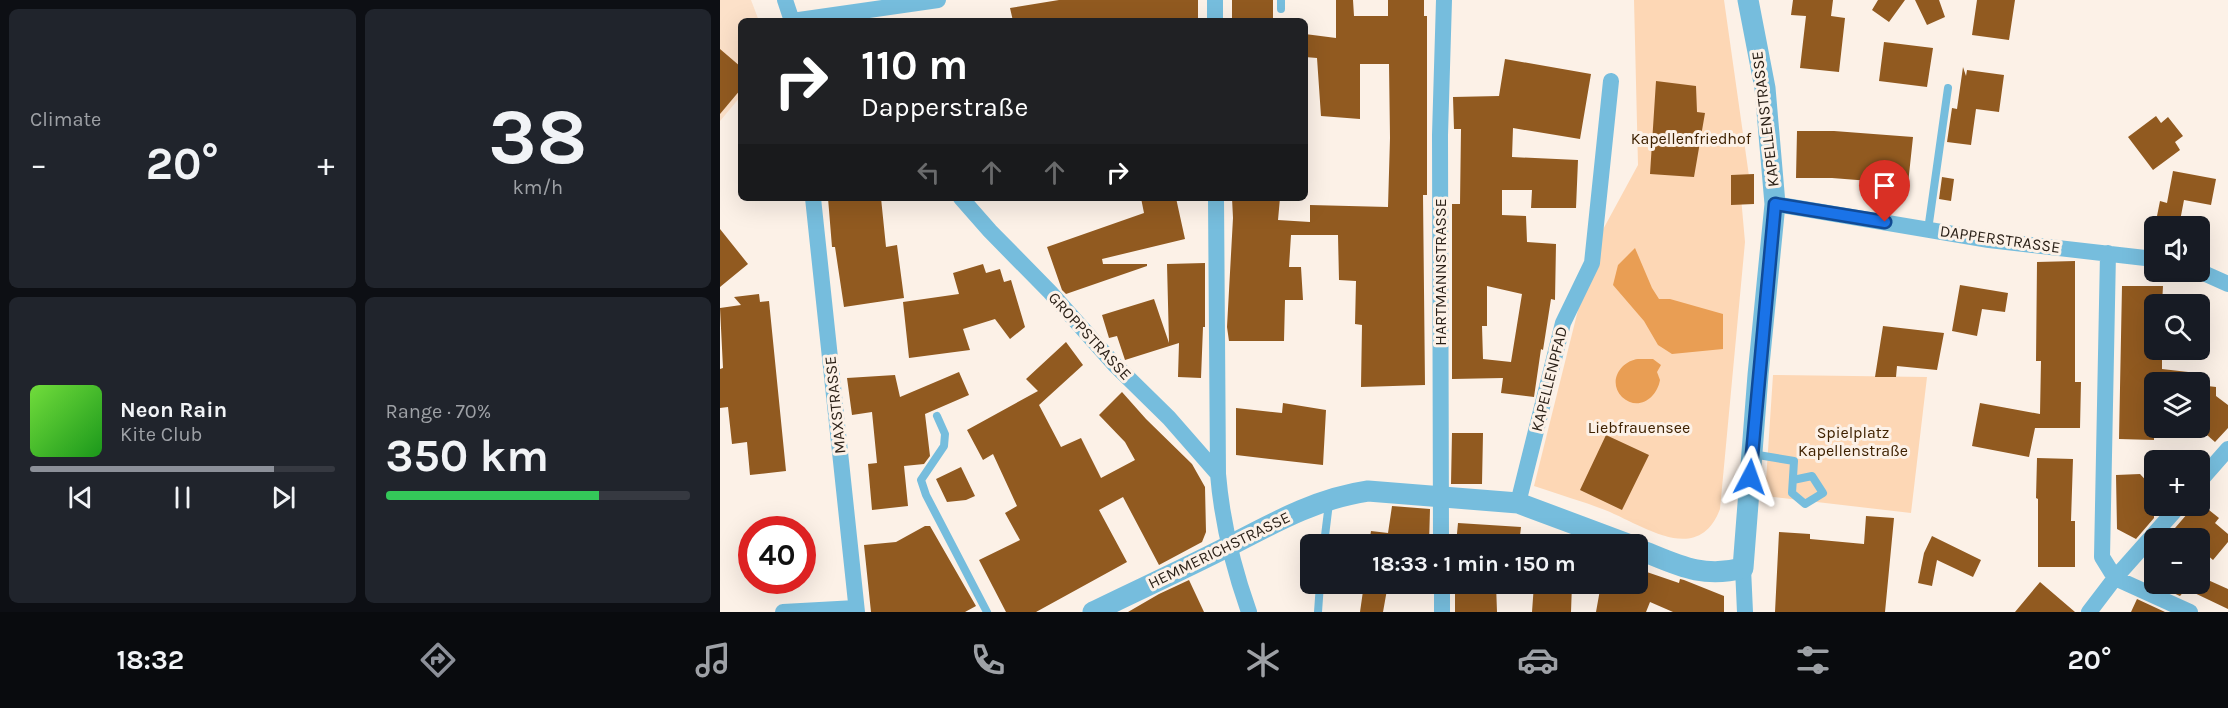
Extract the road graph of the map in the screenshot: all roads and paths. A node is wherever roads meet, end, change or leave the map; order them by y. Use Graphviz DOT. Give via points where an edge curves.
graph roads {
  1 [pos="785,0"];
  2 [pos="938,0"];
  3 [pos="1215,0"];
  4 [pos="1444,0"];
  5 [pos="1748,0"];
  6 [pos="791,18"];
  7 [pos="813,18"];
  8 [pos="1215,18"];
  9 [pos="1611,81"];
  10 [pos="1947,88"];
  11 [pos="813,201"];
  12 [pos="964,201"];
  13 [pos="1216,201"];
  14 [pos="1775,204"];
  15 [pos="1928,230"];
  16 [pos="2108,253"];
  17 [pos="2144,258"];
  18 [pos="2210,276"];
  19 [pos="2228,284"];
  20 [pos="937,416"];
  21 [pos="2228,449"];
  22 [pos="1752,454"];
  23 [pos="2210,469"];
  24 [pos="1218,474"];
  25 [pos="1793,480"];
  26 [pos="1441,496"];
  27 [pos="1329,500"];
  28 [pos="1518,503"];
  29 [pos="2170,516"];
  30 [pos="1325,534"];
  31 [pos="1441,534"];
  32 [pos="1601,534"];
  33 [pos="1229,546"];
  34 [pos="1648,553"];
  35 [pos="1743,568"];
  36 [pos="2115,578"];
  37 [pos="1319,594"];
  38 [pos="1442,594"];
  39 [pos="856,610"];
  40 [pos="783,612"];
  41 [pos="987,612"];
  42 [pos="1093,612"];
  43 [pos="1249,612"];
  44 [pos="1317,612"];
  45 [pos="1442,612"];
  46 [pos="1745,612"];
  47 [pos="2089,612"];
  48 [pos="2190,612"];
  1 -- 6 [label="street"];
  2 -- 7 [label="street"];
  3 -- 8 [label="street"];
  4 -- 26 [label="street, HARTMANNSTRASSE" via="1440,135"];
  5 -- 14 [label="street, KAPELLENSTRASSE" via="1765,88"];
  9 -- 28 [label="street, KAPELLENPFAD" via="1592,263 1563,322"];
  10 -- 15 [label="lane"];
  11 -- 39 [label="street, MAXSTRASSE"];
  12 -- 24 [label="street, GROPPSTRASSE"];
  13 -- 24 [label="street"];
  14 -- 15 [label="street, DAPPERSTRASSE"];
  14 -- 22 [label="street, KAPELLENSTRASSE"];
  15 -- 16 [label="street, DAPPERSTRASSE"];
  16 -- 17 [label="street, DAPPERSTRASSE"];
  16 -- 36 [label="street" via="2102,557"];
  18 -- 19 [label="street"];
  20 -- 41 [label="lane" via="945,434 944,446 921,480"];
  21 -- 23 [label="street"];
  22 -- 25 [label="lane" via="1794,461"];
  22 -- 35 [label="street, KAPELLENSTRASSE"];
  24 -- 33 [label="street"];
  26 -- 27 [label="street, HEMMERICHSTRASSE" via="1368,491"];
  26 -- 28 [label="street, HEMMERICHSTRASSE"];
  26 -- 31 [label="street, HARTMANNSTRASSE"];
  27 -- 30 [label="lane"];
  27 -- 33 [label="street, HEMMERICHSTRASSE" via="1270,523"];
  28 -- 32 [label="street, HEMMERICHSTRASSE"];
  29 -- 36 [label="street"];
  33 -- 42 [label="street, HEMMERICHSTRASSE"];
  33 -- 43 [label="street"];
  34 -- 35 [label="street" via="1687,568 1722,574"];
  35 -- 46 [label="street, KAPELLENSTRASSE"];
  36 -- 47 [label="street"];
  36 -- 48 [label="street"];
  37 -- 44 [label="lane"];
  38 -- 45 [label="street"];
  39 -- 40 [label="street"];
}
